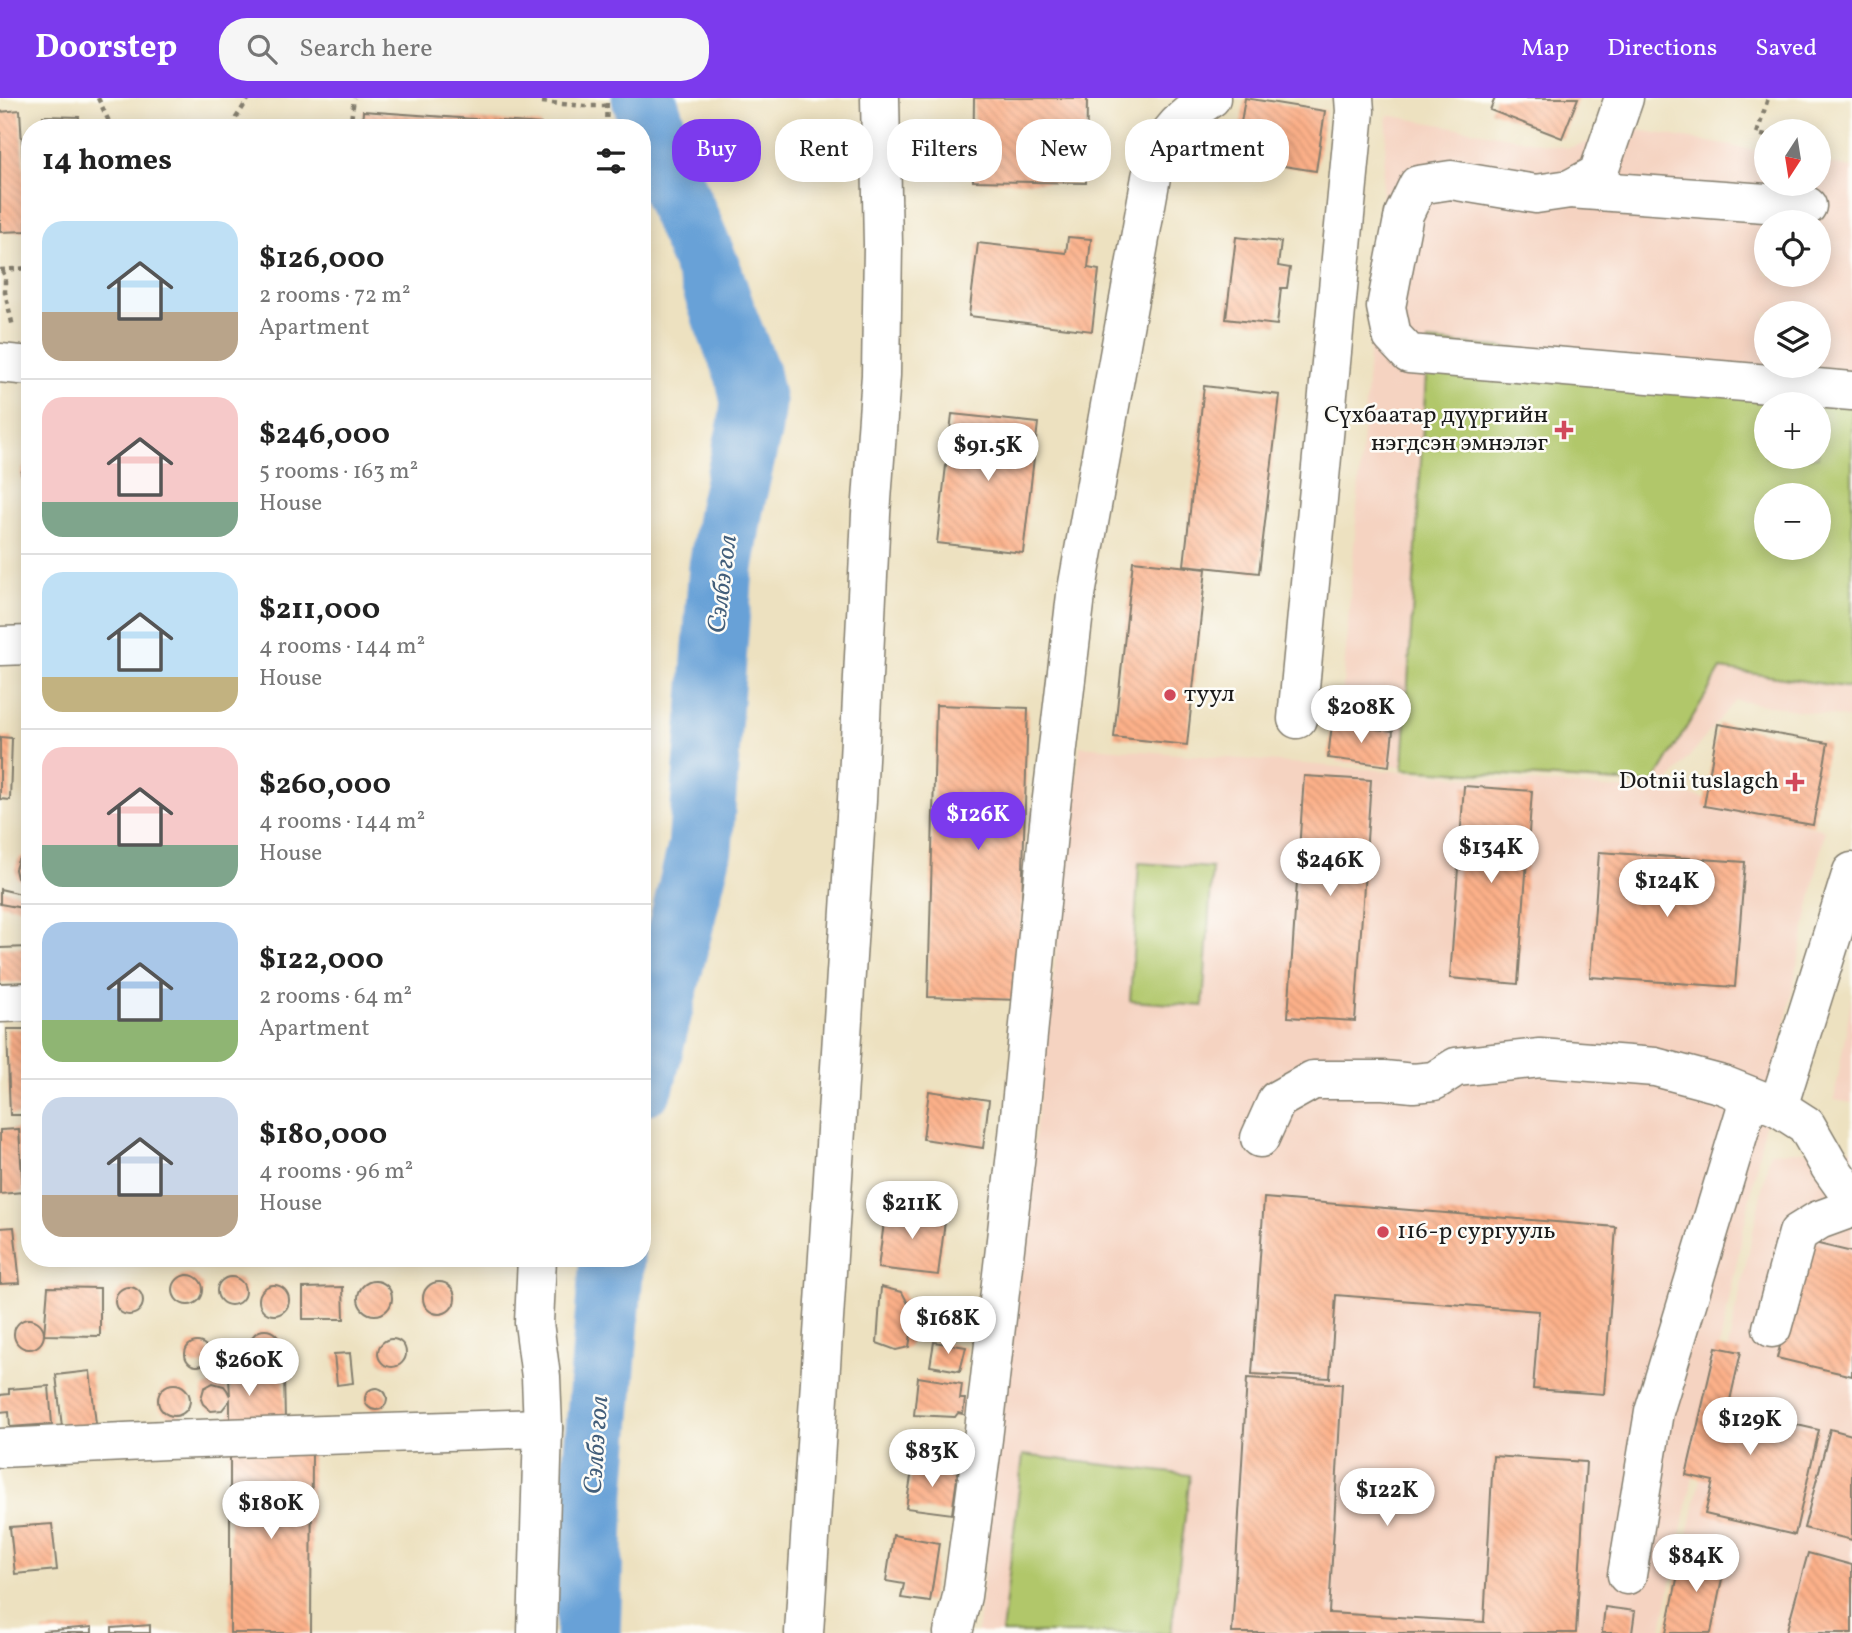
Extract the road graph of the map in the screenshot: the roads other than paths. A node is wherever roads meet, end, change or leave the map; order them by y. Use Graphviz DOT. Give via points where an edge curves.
graph roads {
  1 [pos="880,98"];
  2 [pos="1211,98"];
  3 [pos="1354,98"];
  4 [pos="1624,98"];
  5 [pos="1570,189"];
  6 [pos="1807,206"];
  7 [pos="1852,391"];
  8 [pos="21,645"];
  9 [pos="0,646"];
  10 [pos="1297,719"];
  11 [pos="1852,872"];
  12 [pos="21,1002"];
  13 [pos="0,1003"];
  14 [pos="1765,1101"];
  15 [pos="1260,1138"];
  16 [pos="1852,1198"];
  17 [pos="1852,1208"];
  18 [pos="537,1267"];
  19 [pos="1772,1328"];
  20 [pos="543,1428"];
  21 [pos="0,1448"];
  22 [pos="1627,1575"];
  23 [pos="537,1633"];
  24 [pos="804,1633"];
  25 [pos="953,1633"];
  1 -- 24 [label="street" via="881,375"];
  2 -- 25 [label="street" via="1179,122 1157,154 1076,596 983,1439"];
  3 -- 10 [label="street"];
  4 -- 5 [label="street" via="1598,174"];
  5 -- 6 [label="street"];
  5 -- 7 [label="street" via="1536,194 1451,180 1418,185 1404,214 1386,307 1392,335 1409,354"];
  8 -- 9 [label="street"];
  11 -- 14 [label="street"];
  12 -- 13 [label="street"];
  14 -- 15 [label="street" via="1655,1067 1540,1058 1456,1067 1434,1080 1413,1083 1313,1080 1277,1100"];
  14 -- 16 [label="street" via="1806,1125"];
  14 -- 22 [label="street" via="1654,1412"];
  17 -- 19 [label="street" via="1798,1233"];
  18 -- 20 [label="street" via="534,1323"];
  20 -- 21 [label="street"];
  20 -- 23 [label="street"];
}
